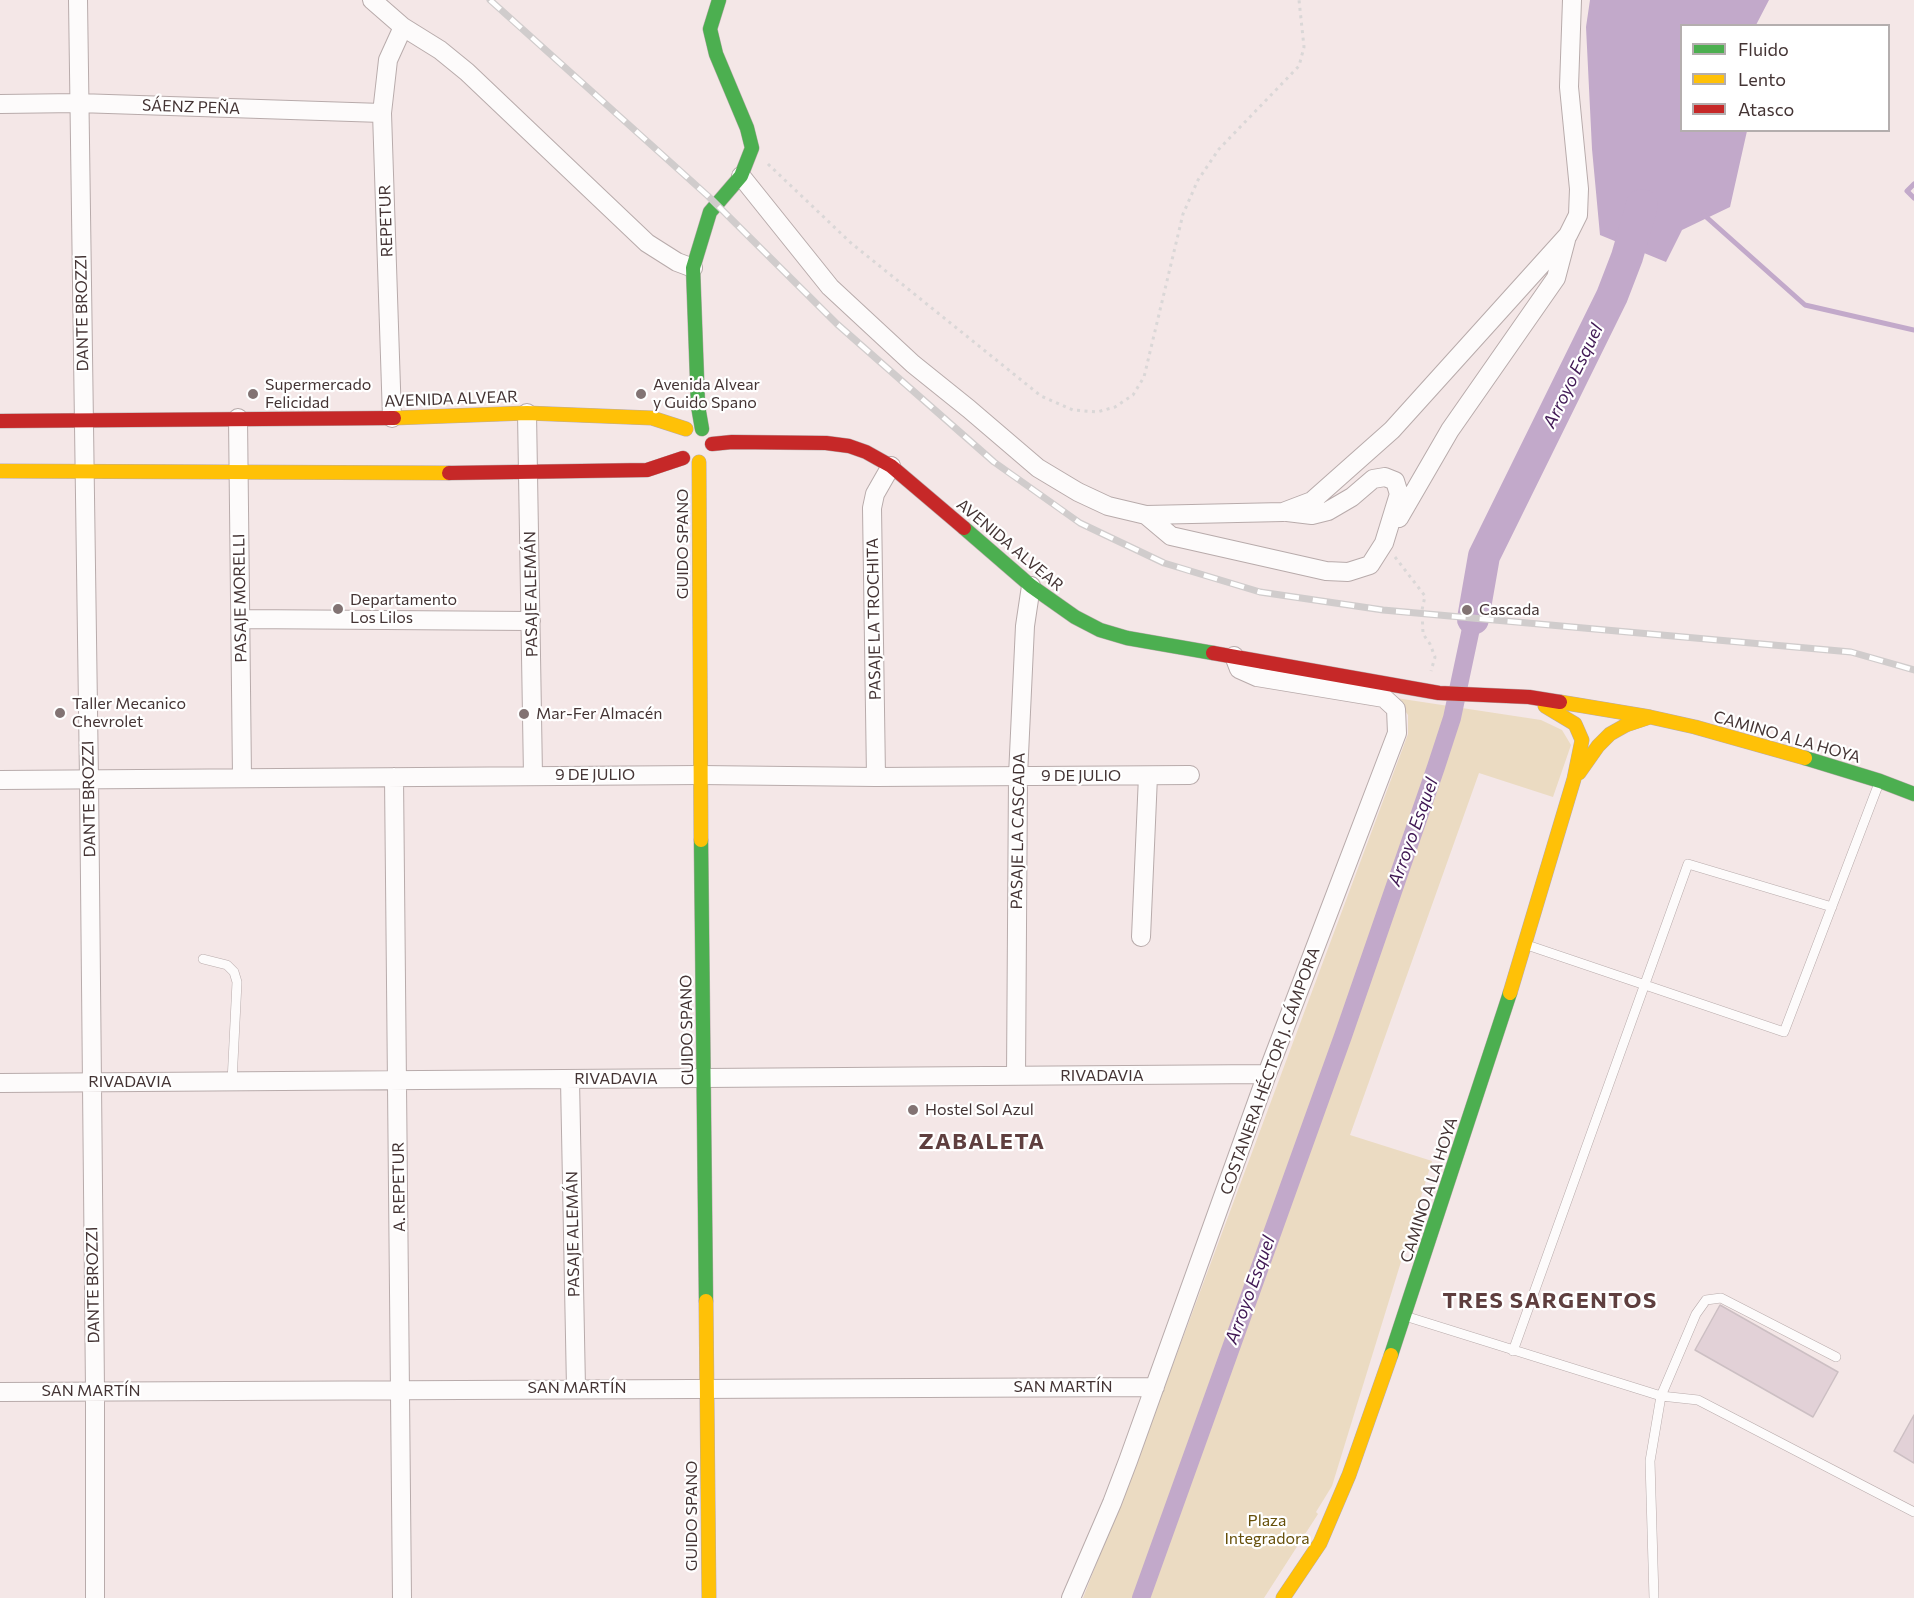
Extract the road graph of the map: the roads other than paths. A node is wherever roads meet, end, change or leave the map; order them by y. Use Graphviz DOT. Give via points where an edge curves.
graph roads {
  1 [pos="78,0"];
  2 [pos="372,0"];
  3 [pos="719,0"];
  4 [pos="1572,0"];
  5 [pos="403,27"];
  6 [pos="78,103"];
  7 [pos="0,104"];
  8 [pos="382,112"];
  9 [pos="741,176"];
  10 [pos="1568,235"];
  11 [pos="693,268"];
  12 [pos="527,413"];
  13 [pos="238,418"];
  14 [pos="392,418"];
  15 [pos="83,420"];
  16 [pos="0,421"];
  17 [pos="693,428"];
  18 [pos="712,444"];
  19 [pos="683,458"];
  20 [pos="699,462"];
  21 [pos="891,466"];
  22 [pos="0,471"];
  23 [pos="83,471"];
  24 [pos="238,472"];
  25 [pos="529,473"];
  26 [pos="1283,512"];
  27 [pos="1146,515"];
  28 [pos="1384,543"];
  29 [pos="1030,586"];
  30 [pos="240,619"];
  31 [pos="531,621"];
  32 [pos="1234,656"];
  33 [pos="1505,696"];
  34 [pos="1529,697"];
  35 [pos="1650,717"];
  36 [pos="700,775"];
  37 [pos="1190,775"];
  38 [pos="533,776"];
  39 [pos="1018,776"];
  40 [pos="1148,776"];
  41 [pos="394,777"];
  42 [pos="876,777"];
  43 [pos="242,778"];
  44 [pos="89,779"];
  45 [pos="1574,779"];
  46 [pos="0,780"];
  47 [pos="1880,781"];
  48 [pos="1914,794"];
  49 [pos="1832,907"];
  50 [pos="1141,937"];
  51 [pos="1524,944"];
  52 [pos="203,959"];
  53 [pos="1645,985"];
  54 [pos="1267,1074"];
  55 [pos="1016,1076"];
  56 [pos="704,1079"];
  57 [pos="570,1080"];
  58 [pos="398,1081"];
  59 [pos="232,1082"];
  60 [pos="0,1083"];
  61 [pos="91,1083"];
  62 [pos="1405,1316"];
  63 [pos="1513,1351"];
  64 [pos="1836,1357"];
  65 [pos="1155,1387"];
  66 [pos="576,1388"];
  67 [pos="707,1388"];
  68 [pos="401,1389"];
  69 [pos="95,1391"];
  70 [pos="0,1392"];
  71 [pos="1661,1396"];
  72 [pos="1914,1512"];
  73 [pos="95,1598"];
  74 [pos="402,1598"];
  75 [pos="709,1598"];
  76 [pos="1071,1598"];
  77 [pos="1282,1598"];
  78 [pos="1654,1598"];
  1 -- 6 [label="street, DANTE BROZZI"];
  2 -- 5 [label="street"];
  3 -- 9 [label="street" via="710,29 752,148"];
  4 -- 10 [label="street" via="1569,87 1580,189 1578,215"];
  5 -- 8 [label="street, REPETUR" via="388,60"];
  5 -- 11 [label="street" via="467,72 647,243"];
  6 -- 7 [label="street, SÁENZ PEÑA"];
  6 -- 8 [label="street, SÁENZ PEÑA"];
  6 -- 15 [label="street, DANTE BROZZI"];
  8 -- 14 [label="street, REPETUR"];
  9 -- 11 [label="street" via="710,212"];
  9 -- 27 [label="street" via="830,287 913,364 1038,468 1108,506"];
  10 -- 26 [label="street" via="1392,430 1312,501"];
  10 -- 28 [label="street" via="1556,278 1450,430"];
  11 -- 17 [label="street" via="698,406"];
  12 -- 14 [label="street, AVENIDA ALVEAR"];
  12 -- 17 [label="street, AVENIDA ALVEAR" via="652,418"];
  12 -- 25 [label="street, PASAJE ALEMÁN"];
  13 -- 14 [label="street, AVENIDA ALVEAR"];
  13 -- 15 [label="street, AVENIDA ALVEAR"];
  13 -- 24 [label="street, PASAJE MORELLI"];
  15 -- 16 [label="street, AVENIDA ALVEAR"];
  15 -- 23 [label="street, DANTE BROZZI"];
  17 -- 18 [label="street" via="709,435"];
  17 -- 19 [label="street" via="679,435 676,443"];
  18 -- 20 [label="street" via="709,455"];
  18 -- 21 [label="street, AVENIDA ALVEAR" via="826,443 866,452"];
  19 -- 20 [label="street"];
  19 -- 25 [label="street" via="647,470"];
  20 -- 36 [label="street, GUIDO SPANO"];
  21 -- 29 [label="street, AVENIDA ALVEAR"];
  21 -- 42 [label="street, PASAJE LA TROCHITA" via="874,494 872,508"];
  22 -- 23 [label="street"];
  23 -- 24 [label="street"];
  23 -- 44 [label="street, DANTE BROZZI"];
  24 -- 25 [label="street"];
  24 -- 30 [label="street, PASAJE MORELLI"];
  25 -- 31 [label="street, PASAJE ALEMÁN"];
  26 -- 27 [label="street"];
  26 -- 28 [label="street" via="1312,515 1328,511 1372,479 1395,480 1399,494"];
  27 -- 28 [label="street" via="1171,536 1326,571 1348,572 1370,565"];
  29 -- 32 [label="street, AVENIDA ALVEAR" via="1100,630"];
  29 -- 39 [label="street, PASAJE LA CASCADA"];
  30 -- 31 [label="street"];
  30 -- 43 [label="street, PASAJE MORELLI"];
  31 -- 38 [label="street, PASAJE ALEMÁN"];
  32 -- 33 [label="street, AVENIDA ALVEAR" via="1433,691"];
  32 -- 54 [label="street, COSTANERA HÉCTOR J. CÁMPORA" via="1239,669 1248,674 1384,698 1396,710 1397,733"];
  33 -- 34 [label="street, CAMINO A LA HOYA"];
  34 -- 35 [label="street, CAMINO A LA HOYA"];
  34 -- 45 [label="street, CAMINO A LA HOYA" via="1575,724 1582,740"];
  35 -- 45 [label="street, CAMINO A LA HOYA" via="1610,734"];
  35 -- 47 [label="street, CAMINO A LA HOYA"];
  36 -- 38 [label="street, 9 DE JULIO"];
  36 -- 42 [label="street, 9 DE JULIO"];
  36 -- 56 [label="street, GUIDO SPANO"];
  37 -- 40 [label="street, 9 DE JULIO"];
  38 -- 41 [label="street, 9 DE JULIO"];
  39 -- 40 [label="street, 9 DE JULIO"];
  39 -- 42 [label="street, 9 DE JULIO"];
  39 -- 55 [label="street, PASAJE LA CASCADA"];
  40 -- 50 [label="street"];
  41 -- 43 [label="street, 9 DE JULIO"];
  41 -- 58 [label="street, A. REPETUR"];
  43 -- 44 [label="street, 9 DE JULIO"];
  44 -- 46 [label="street, 9 DE JULIO"];
  44 -- 61 [label="street, DANTE BROZZI"];
  45 -- 51 [label="street, CAMINO A LA HOYA"];
  47 -- 48 [label="street, CAMINO A LA HOYA"];
  47 -- 49 [label="lane"];
  49 -- 53 [label="lane" via="1688,864"];
  49 -- 53 [label="lane" via="1784,1032"];
  51 -- 53 [label="lane"];
  51 -- 62 [label="street, CAMINO A LA HOYA"];
  52 -- 59 [label="lane" via="227,965 237,982"];
  53 -- 63 [label="lane"];
  54 -- 55 [label="street, RIVADAVIA"];
  54 -- 65 [label="street, COSTANERA HÉCTOR J. CÁMPORA"];
  55 -- 56 [label="street, RIVADAVIA"];
  56 -- 57 [label="street, RIVADAVIA"];
  56 -- 67 [label="street, GUIDO SPANO"];
  57 -- 58 [label="street, RIVADAVIA"];
  57 -- 66 [label="street, PASAJE ALEMÁN"];
  58 -- 59 [label="street, RIVADAVIA"];
  58 -- 68 [label="street, A. REPETUR"];
  59 -- 61 [label="street, RIVADAVIA"];
  60 -- 61 [label="street, RIVADAVIA"];
  61 -- 69 [label="street, DANTE BROZZI"];
  62 -- 63 [label="lane"];
  62 -- 77 [label="street, CAMINO A LA HOYA" via="1349,1475 1320,1543"];
  63 -- 71 [label="lane"];
  64 -- 71 [label="lane" via="1721,1298 1706,1300 1696,1314"];
  65 -- 67 [label="street, SAN MARTÍN"];
  65 -- 76 [label="street, COSTANERA HÉCTOR J. CÁMPORA"];
  66 -- 67 [label="street, SAN MARTÍN"];
  66 -- 68 [label="street, SAN MARTÍN"];
  67 -- 75 [label="street, GUIDO SPANO"];
  68 -- 69 [label="street, SAN MARTÍN"];
  68 -- 74 [label="street, A. REPETUR"];
  69 -- 70 [label="street, SAN MARTÍN"];
  69 -- 73 [label="street, DANTE BROZZI"];
  71 -- 72 [label="lane" via="1698,1400"];
  71 -- 78 [label="lane" via="1650,1461"];
}
